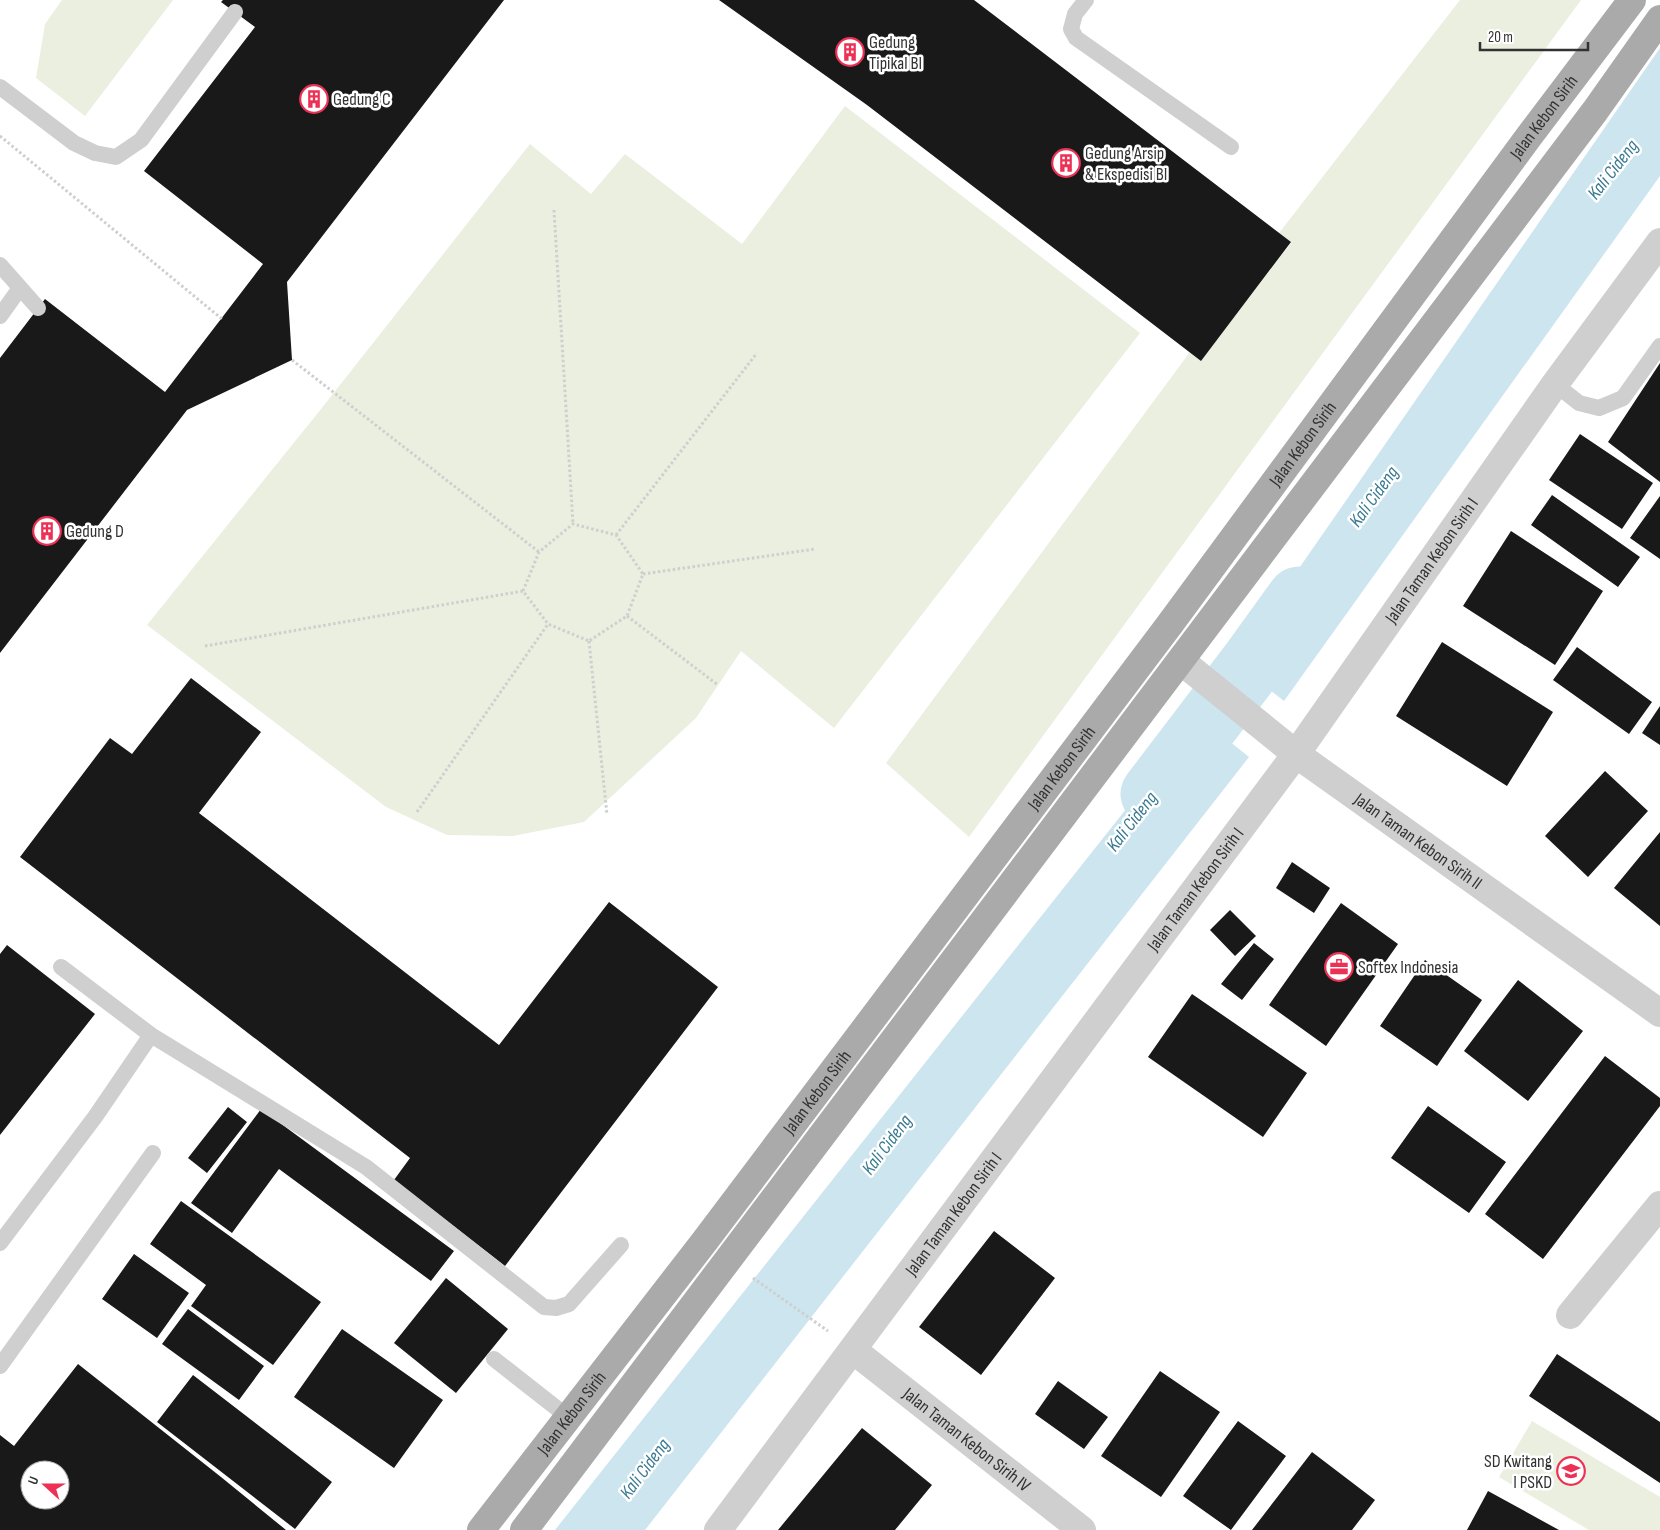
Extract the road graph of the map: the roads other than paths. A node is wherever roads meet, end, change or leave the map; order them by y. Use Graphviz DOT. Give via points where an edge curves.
graph roads {
  1 [pos="1086,0"];
  2 [pos="1632,0"];
  3 [pos="235,12"];
  4 [pos="1660,19"];
  5 [pos="0,87"];
  6 [pos="1231,147"];
  7 [pos="1660,242"];
  8 [pos="0,265"];
  9 [pos="20,288"];
  10 [pos="38,308"];
  11 [pos="0,316"];
  12 [pos="1660,346"];
  13 [pos="1555,384"];
  14 [pos="1181,660"];
  15 [pos="1296,754"];
  16 [pos="61,967"];
  17 [pos="1660,1012"];
  18 [pos="151,1035"];
  19 [pos="153,1153"];
  20 [pos="1660,1205"];
  21 [pos="0,1243"];
  22 [pos="621,1245"];
  23 [pos="1570,1316"];
  24 [pos="853,1350"];
  25 [pos="494,1359"];
  26 [pos="0,1366"];
  27 [pos="568,1417"];
  28 [pos="481,1530"];
  29 [pos="524,1530"];
  30 [pos="718,1530"];
  31 [pos="1082,1530"];
  1 -- 6 [label="lane" via="1075,14 1071,30 1076,38"];
  2 -- 27 [label="main road, Jalan Kebon Sirih" via="1158,640"];
  3 -- 5 [label="lane" via="141,140 116,157 96,154 74,143"];
  4 -- 14 [label="main road, Jalan Kebon Sirih" via="1595,111"];
  7 -- 13 [label="street, Jalan Taman Kebon Sirih I"];
  8 -- 9 [label="lane"];
  9 -- 10 [label="lane"];
  9 -- 11 [label="lane"];
  12 -- 13 [label="lane" via="1623,398 1599,408 1579,403"];
  13 -- 15 [label="street, Jalan Taman Kebon Sirih I"];
  14 -- 15 [label="street, Jalan Taman Kebon Sirih II"];
  14 -- 29 [label="main road, Jalan Kebon Sirih"];
  15 -- 17 [label="street, Jalan Taman Kebon Sirih II"];
  15 -- 24 [label="street, Jalan Taman Kebon Sirih I"];
  16 -- 18 [label="lane"];
  18 -- 21 [label="lane" via="95,1117"];
  18 -- 22 [label="lane" via="366,1167 544,1307 569,1304"];
  19 -- 26 [label="lane"];
  20 -- 23 [label="street"];
  24 -- 30 [label="street, Jalan Taman Kebon Sirih I"];
  24 -- 31 [label="street, Jalan Taman Kebon Sirih IV"];
  25 -- 27 [label="lane"];
  27 -- 28 [label="main road, Jalan Kebon Sirih"];
}
